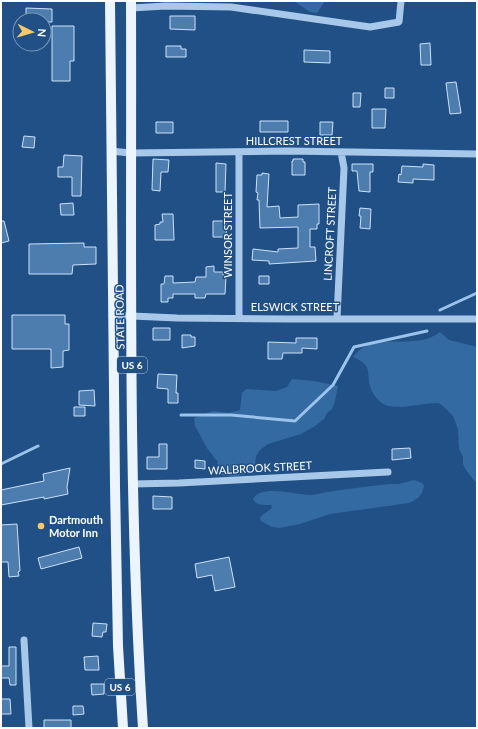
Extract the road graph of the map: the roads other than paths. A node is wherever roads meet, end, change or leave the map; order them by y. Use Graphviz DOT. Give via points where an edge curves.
graph roads {
  1 [pos="110,1"];
  2 [pos="401,1"];
  3 [pos="131,5"];
  4 [pos="111,151"];
  5 [pos="239,152"];
  6 [pos="341,152"];
  7 [pos="130,153"];
  8 [pos="477,154"];
  9 [pos="112,316"];
  10 [pos="132,316"];
  11 [pos="239,318"];
  12 [pos="337,318"];
  13 [pos="477,319"];
  14 [pos="388,472"];
  15 [pos="133,484"];
  16 [pos="24,640"];
  17 [pos="29,728"];
  18 [pos="123,728"];
  19 [pos="143,728"];
  1 -- 4 [label="main road, STATE ROAD / US 6"];
  2 -- 3 [label="street" via="399,22 370,27 231,7"];
  3 -- 7 [label="main road, STATE ROAD / US 6"];
  4 -- 7 [label="street, HILLCREST STREET"];
  4 -- 9 [label="main road, STATE ROAD / US 6"];
  5 -- 6 [label="street, HILLCREST STREET"];
  5 -- 7 [label="street, HILLCREST STREET"];
  5 -- 11 [label="street, WINSOR STREET"];
  6 -- 8 [label="street, HILLCREST STREET"];
  6 -- 12 [label="street, LINCROFT STREET" via="344,168"];
  7 -- 10 [label="main road, STATE ROAD / US 6"];
  9 -- 10 [label="street, ELSWICK STREET"];
  9 -- 18 [label="main road, STATE ROAD / US 6" via="118,646"];
  10 -- 11 [label="street, ELSWICK STREET"];
  10 -- 15 [label="main road, STATE ROAD / US 6"];
  11 -- 12 [label="street, ELSWICK STREET"];
  12 -- 13 [label="street, ELSWICK STREET"];
  14 -- 15 [label="street, WALBROOK STREET"];
  15 -- 19 [label="main road, STATE ROAD / US 6"];
  16 -- 17 [label="street"];
}
